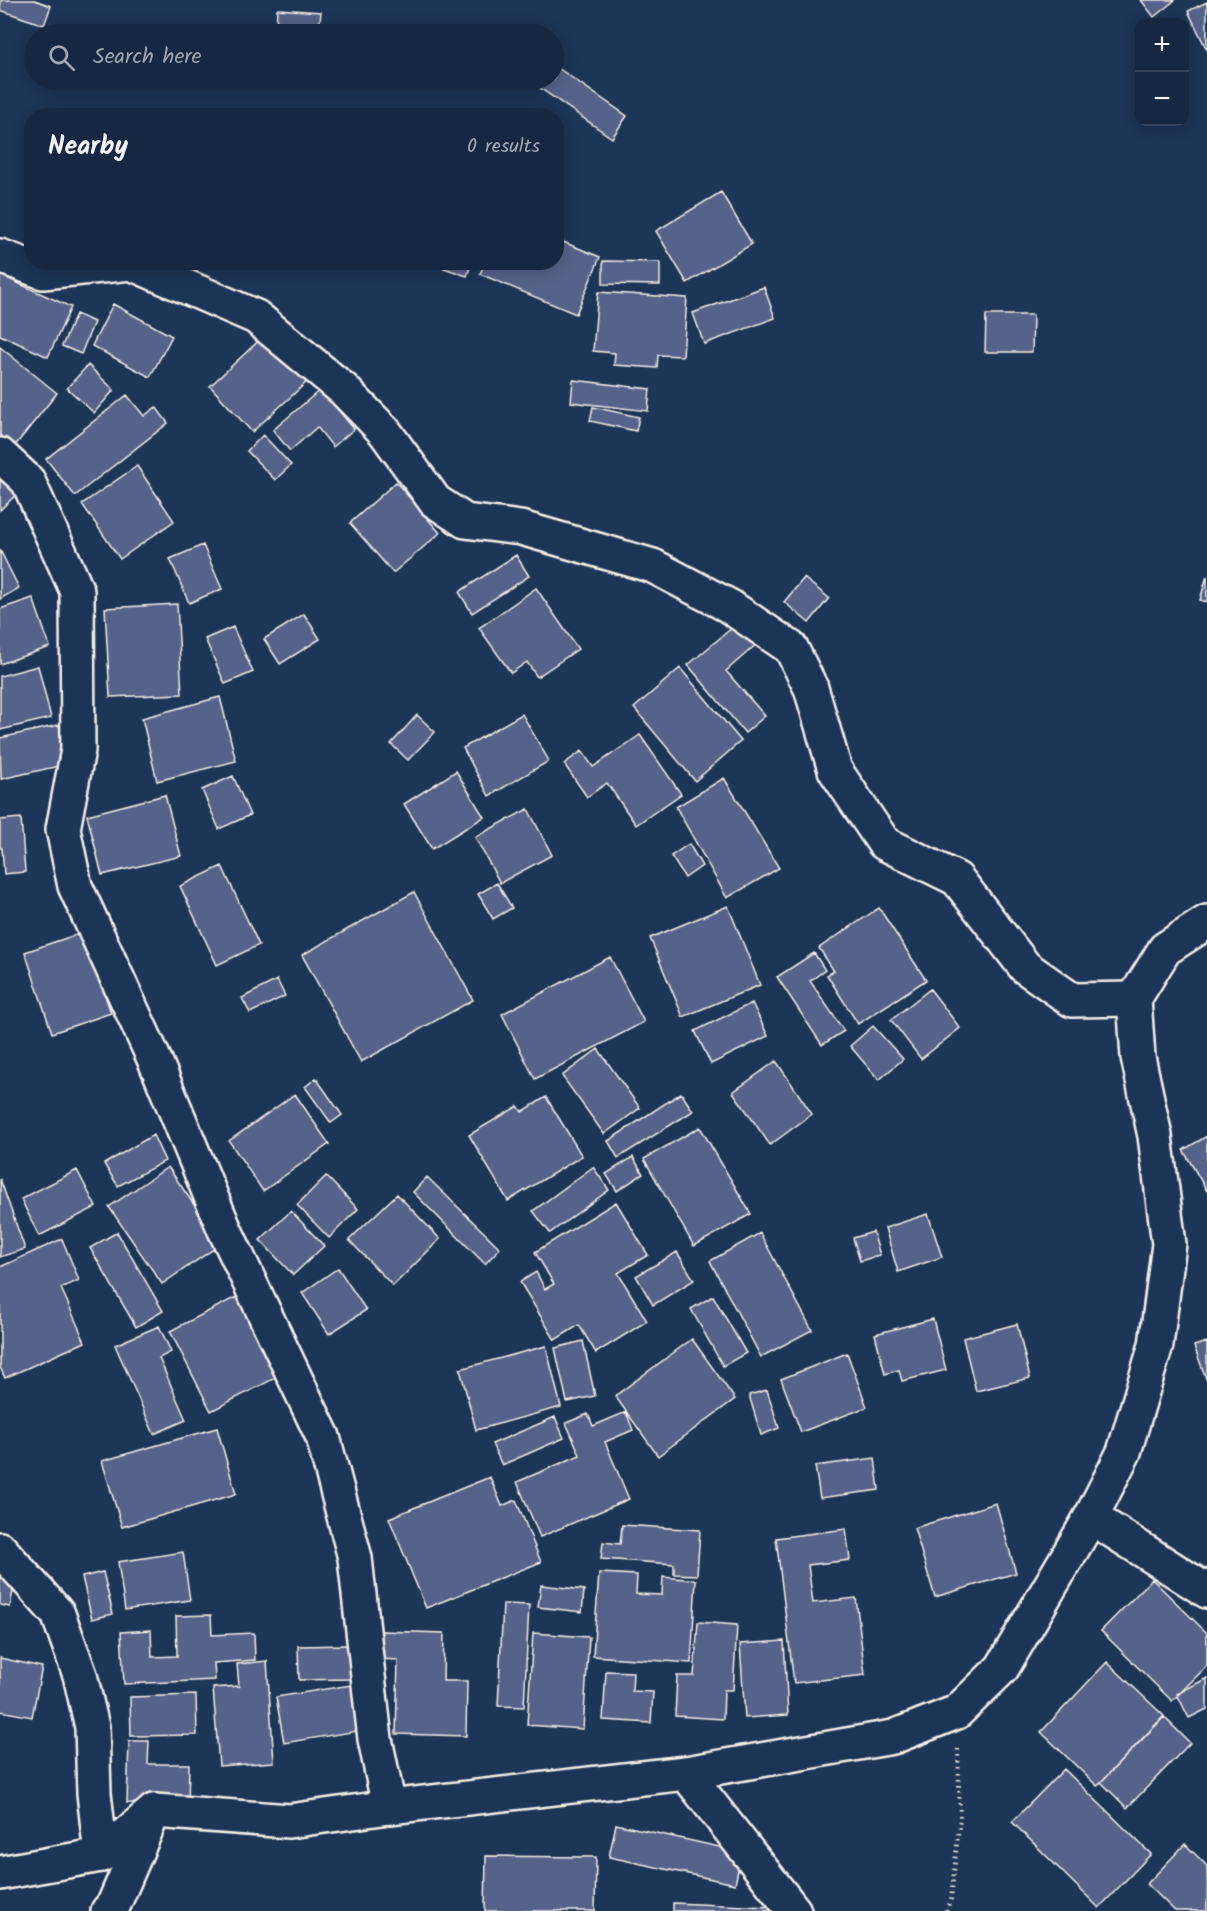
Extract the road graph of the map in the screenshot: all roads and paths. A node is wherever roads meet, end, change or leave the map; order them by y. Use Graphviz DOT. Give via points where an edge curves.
graph roads {
  1 [pos="0,256"];
  2 [pos="24,265"];
  3 [pos="38,270"];
  4 [pos="63,270"];
  5 [pos="147,270"];
  6 [pos="0,455"];
  7 [pos="1207,922"];
  8 [pos="1134,999"];
  9 [pos="1091,1517"];
  10 [pos="0,1549"];
  11 [pos="1207,1591"];
  12 [pos="957,1712"];
  13 [pos="686,1773"];
  14 [pos="389,1807"];
  15 [pos="154,1811"];
  16 [pos="100,1855"];
  17 [pos="0,1873"];
  18 [pos="108,1911"];
  19 [pos="794,1911"];
  20 [pos="946,1911"];
  1 -- 2 [label="street"];
  3 -- 4 [label="street"];
  5 -- 8 [label="street" via="256,317 343,389 385,432 435,501 465,521 521,528 653,566 729,606 791,648 812,688 835,770 884,843 957,879 1025,967 1072,1000"];
  6 -- 14 [label="street" via="28,481 77,591 78,750 63,829 75,886 156,1063 224,1228 323,1437 355,1558 375,1739"];
  7 -- 8 [label="street" via="1165,949"];
  8 -- 9 [label="street" via="1138,1057 1155,1136 1169,1244 1156,1345 1124,1452"];
  9 -- 11 [label="street"];
  9 -- 12 [label="street" via="1002,1668"];
  10 -- 16 [label="street" via="58,1614 80,1675 92,1727"];
  12 -- 13 [label="street" via="893,1737"];
  12 -- 20 [label="path" via="960,1818 951,1899"];
  13 -- 14 [label="street"];
  13 -- 19 [label="street"];
  14 -- 15 [label="street" via="289,1821"];
  15 -- 16 [label="street"];
  15 -- 18 [label="street"];
  16 -- 17 [label="street"];
}
